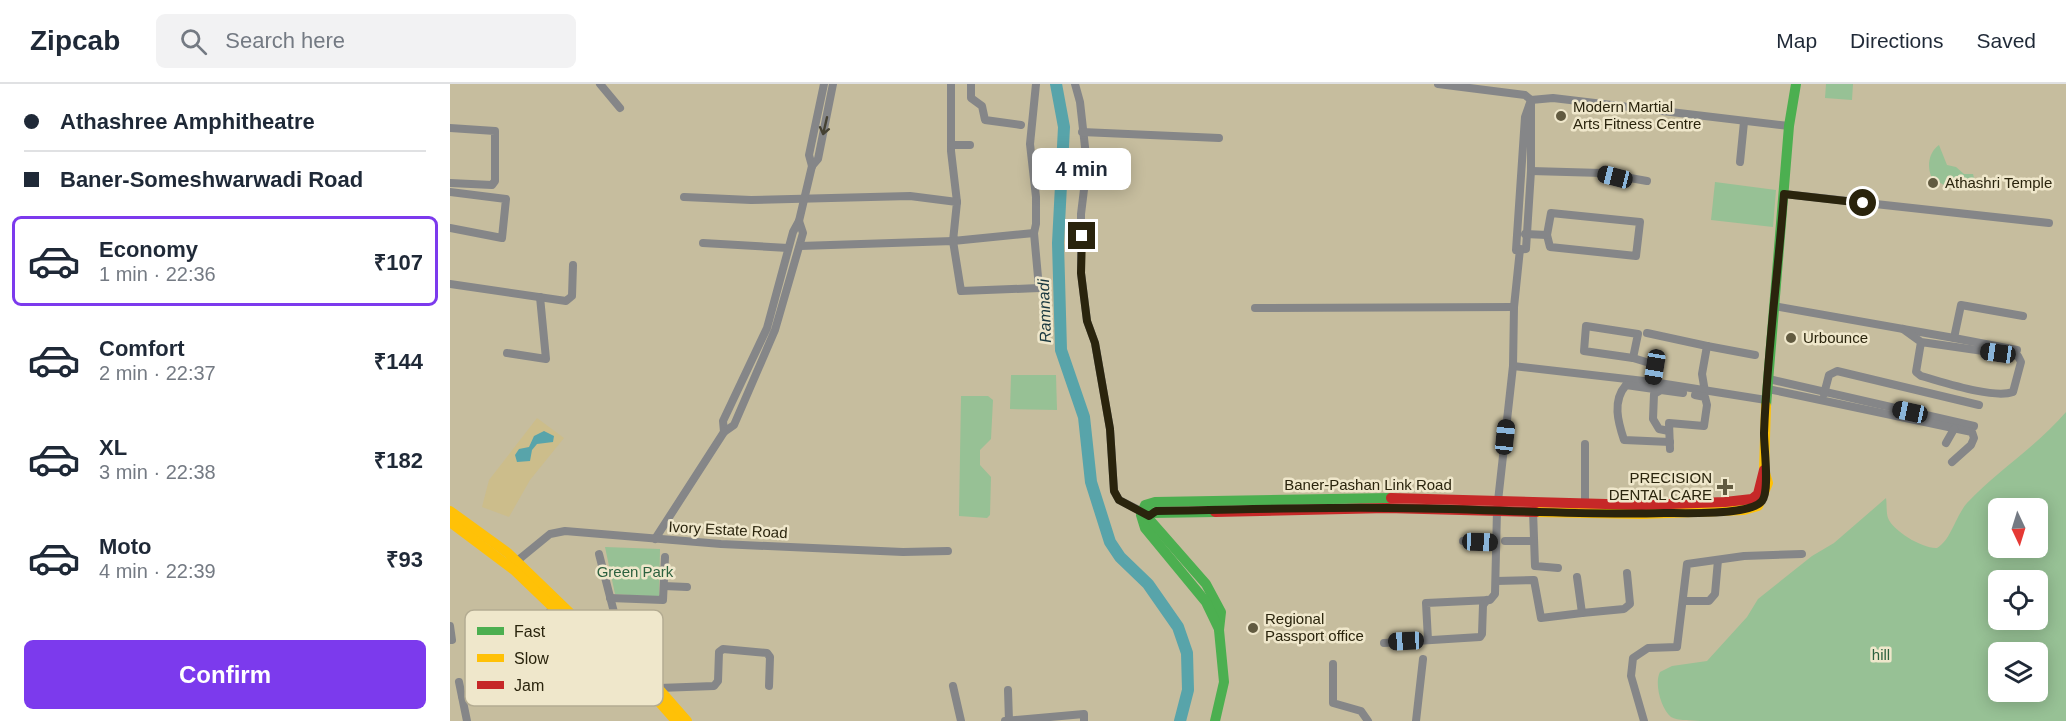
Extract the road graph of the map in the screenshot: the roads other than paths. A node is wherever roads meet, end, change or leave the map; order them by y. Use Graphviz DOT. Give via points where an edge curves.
graph roads {
  1 [pos="600,84"];
  2 [pos="824,84"];
  3 [pos="833,84"];
  4 [pos="951,84"];
  5 [pos="971,84"];
  6 [pos="1036,84"];
  7 [pos="1075,84"];
  8 [pos="1438,84"];
  9 [pos="1796,84"];
  10 [pos="1531,100"];
  11 [pos="620,108"];
  12 [pos="1744,122"];
  13 [pos="1021,125"];
  14 [pos="1789,126"];
  15 [pos="450,128"];
  16 [pos="1082,132"];
  17 [pos="1219,138"];
  18 [pos="951,145"];
  19 [pos="970,145"];
  20 [pos="1740,162"];
  21 [pos="812,166"];
  22 [pos="1532,171"];
  23 [pos="1647,181"];
  24 [pos="450,183"];
  25 [pos="450,192"];
  26 [pos="1784,194"];
  27 [pos="684,197"];
  28 [pos="804,199"];
  29 [pos="957,201"];
  30 [pos="800,221"];
  31 [pos="2049,223"];
  32 [pos="450,228"];
  33 [pos="1034,233"];
  34 [pos="1517,233"];
  35 [pos="1527,234"];
  36 [pos="1547,235"];
  37 [pos="953,241"];
  38 [pos="703,243"];
  39 [pos="800,246"];
  40 [pos="788,248"];
  41 [pos="1520,249"];
  42 [pos="573,265"];
  43 [pos="450,284"];
  44 [pos="540,297"];
  45 [pos="1774,306"];
  46 [pos="1514,307"];
  47 [pos="1255,308"];
  48 [pos="2023,316"];
  49 [pos="1903,329"];
  50 [pos="1647,333"];
  51 [pos="1954,338"];
  52 [pos="1921,342"];
  53 [pos="1707,346"];
  54 [pos="2016,350"];
  55 [pos="507,353"];
  56 [pos="1755,355"];
  57 [pos="1633,358"];
  58 [pos="1513,366"];
  59 [pos="1653,382"];
  60 [pos="1768,384"];
  61 [pos="1661,390"];
  62 [pos="1705,392"];
  63 [pos="1824,394"];
  64 [pos="1766,400"];
  65 [pos="1979,405"];
  66 [pos="1974,426"];
  67 [pos="1954,429"];
  68 [pos="1670,431"];
  69 [pos="724,432"];
  70 [pos="1946,443"];
  71 [pos="1585,444"];
  72 [pos="1952,462"];
  73 [pos="1584,503"];
  74 [pos="1746,503"];
  75 [pos="1498,506"];
  76 [pos="450,511"];
  77 [pos="1533,511"];
  78 [pos="1145,513"];
  79 [pos="450,522"];
  80 [pos="655,538"];
  81 [pos="1463,541"];
  82 [pos="1534,541"];
  83 [pos="1501,542"];
  84 [pos="948,551"];
  85 [pos="599,554"];
  86 [pos="1802,554"];
  87 [pos="665,557"];
  88 [pos="1718,560"];
  89 [pos="518,561"];
  90 [pos="1558,568"];
  91 [pos="1627,573"];
  92 [pos="1577,577"];
  93 [pos="1496,581"];
  94 [pos="664,586"];
  95 [pos="687,587"];
  96 [pos="610,598"];
  97 [pos="1487,600"];
  98 [pos="1683,601"];
  99 [pos="553,609"];
  100 [pos="562,610"];
  101 [pos="613,610"];
  102 [pos="1582,613"];
  103 [pos="450,626"];
  104 [pos="450,640"];
  105 [pos="1428,640"];
  106 [pos="1384,643"];
  107 [pos="1423,658"];
  108 [pos="1333,664"];
  109 [pos="459,682"];
  110 [pos="769,686"];
  111 [pos="953,686"];
  112 [pos="663,688"];
  113 [pos="1008,690"];
  114 [pos="663,694"];
  115 [pos="462,696"];
  116 [pos="465,696"];
  117 [pos="663,706"];
  118 [pos="466,721"];
  119 [pos="676,721"];
  120 [pos="687,721"];
  121 [pos="962,721"];
  122 [pos="1005,721"];
  123 [pos="1009,721"];
  124 [pos="1084,721"];
  125 [pos="1215,721"];
  126 [pos="1368,721"];
  127 [pos="1416,721"];
  128 [pos="1644,721"];
  1 -- 11 [label="street"];
  2 -- 21 [label="street" via="808,155"];
  3 -- 21 [label="street, one-way" via="818,159"];
  4 -- 18 [label="street"];
  5 -- 13 [label="street" via="971,98 982,106 985,120"];
  6 -- 33 [label="street" via="1030,144 1036,197"];
  7 -- 16 [label="street"];
  8 -- 10 [label="street" via="1525,95"];
  9 -- 14 [label="street"];
  10 -- 12 [label="street" via="1553,98"];
  10 -- 22 [label="street"];
  10 -- 34 [label="street" via="1525,117"];
  12 -- 14 [label="street"];
  12 -- 20 [label="street"];
  14 -- 26 [label="street"];
  15 -- 24 [label="street" via="495,130 495,181 492,185"];
  16 -- 17 [label="street"];
  16 -- 78 [label="street" via="1087,165 1081,214 1081,273 1087,321 1107,407 1114,491 1119,500"];
  18 -- 19 [label="street"];
  18 -- 29 [label="street"];
  21 -- 28 [label="street"];
  22 -- 23 [label="street" via="1602,173"];
  22 -- 35 [label="street"];
  25 -- 32 [label="street" via="506,199 502,238"];
  26 -- 31 [label="street"];
  26 -- 45 [label="street"];
  27 -- 28 [label="street"];
  28 -- 29 [label="street" via="910,196"];
  28 -- 30 [label="street"];
  29 -- 37 [label="street"];
  30 -- 39 [label="street"];
  30 -- 40 [label="street"];
  33 -- 37 [label="street"];
  33 -- 37 [label="street" via="1039,288 962,291"];
  34 -- 35 [label="street"];
  34 -- 41 [label="street" via="1516,250"];
  35 -- 36 [label="street"];
  35 -- 41 [label="street" via="1526,249"];
  36 -- 36 [label="street" via="1550,247 1636,256 1640,222 1551,213"];
  37 -- 39 [label="street"];
  38 -- 40 [label="street"];
  39 -- 69 [label="street" via="776,330 734,425"];
  40 -- 69 [label="street" via="767,328 723,421"];
  41 -- 46 [label="street"];
  42 -- 44 [label="street" via="570,299"];
  43 -- 44 [label="street"];
  44 -- 55 [label="street" via="546,359"];
  45 -- 49 [label="street"];
  45 -- 60 [label="street"];
  46 -- 47 [label="street"];
  46 -- 58 [label="street"];
  48 -- 51 [label="street" via="1961,305"];
  49 -- 51 [label="street"];
  49 -- 52 [label="street"];
  50 -- 53 [label="street"];
  51 -- 54 [label="street"];
  52 -- 52 [label="street" via="1916,372 1921,376 1977,390 2013,392 2018,356"];
  53 -- 56 [label="street"];
  53 -- 62 [label="street" via="1702,374"];
  57 -- 57 [label="street" via="1638,334 1586,326 1584,351"];
  57 -- 59 [label="street" via="1653,364"];
  58 -- 59 [label="street"];
  58 -- 75 [label="street"];
  59 -- 62 [label="street"];
  60 -- 63 [label="street"];
  60 -- 64 [label="street"];
  60 -- 67 [label="street"];
  61 -- 68 [label="street" via="1654,394 1653,419 1659,429"];
  61 -- 68 [label="street" via="1705,397 1707,405 1704,426 1669,423"];
  61 -- 68 [label="street" via="1626,385 1620,391 1617,421 1624,440 1670,445"];
  62 -- 64 [label="street"];
  63 -- 65 [label="street" via="1829,375 1837,371"];
  63 -- 66 [label="street"];
  64 -- 74 [label="street" via="1764,470 1758,494"];
  67 -- 70 [label="street"];
  67 -- 72 [label="street" via="1972,432 1974,438"];
  69 -- 80 [label="street"];
  71 -- 73 [label="street"];
  73 -- 74 [label="street, Baner-Pashan Link Road"];
  73 -- 75 [label="street, Baner-Pashan Link Road"];
  74 -- 77 [label="street, Baner-Pashan Link Road" via="1642,514"];
  75 -- 77 [label="street, Baner-Pashan Link Road"];
  75 -- 78 [label="street, Baner-Pashan Link Road" via="1387,498 1155,502 1145,505"];
  75 -- 83 [label="street"];
  76 -- 89 [label="street"];
  77 -- 82 [label="street"];
  78 -- 125 [label="street" via="1215,597 1221,612 1224,682"];
  79 -- 99 [label="street" via="503,560"];
  80 -- 84 [label="street, Ivory Estate Road" via="880,551"];
  80 -- 89 [label="street, Ivory Estate Road" via="565,531 550,534"];
  81 -- 83 [label="street"];
  82 -- 83 [label="street"];
  82 -- 90 [label="street" via="1535,566"];
  83 -- 93 [label="street"];
  85 -- 96 [label="street"];
  86 -- 88 [label="street"];
  87 -- 94 [label="street"];
  88 -- 98 [label="street" via="1687,564"];
  88 -- 98 [label="street" via="1715,594 1709,602"];
  89 -- 100 [label="street"];
  91 -- 102 [label="street" via="1630,604 1624,609"];
  92 -- 102 [label="street"];
  93 -- 97 [label="street" via="1493,598"];
  93 -- 102 [label="street" via="1534,580 1540,618"];
  94 -- 95 [label="street"];
  94 -- 96 [label="street" via="663,600"];
  96 -- 101 [label="street"];
  97 -- 105 [label="street" via="1483,604 1482,636"];
  97 -- 105 [label="street" via="1426,603"];
  98 -- 128 [label="street" via="1677,647 1648,648 1632,658 1631,676"];
  103 -- 104 [label="street"];
  105 -- 106 [label="street"];
  107 -- 127 [label="street"];
  108 -- 126 [label="street" via="1333,703 1361,711"];
  109 -- 115 [label="street"];
  110 -- 112 [label="street" via="767,653 723,649 719,652 718,681 714,686"];
  111 -- 121 [label="street"];
  113 -- 123 [label="street"];
  114 -- 120 [label="street"];
  115 -- 116 [label="street"];
  115 -- 118 [label="street"];
  117 -- 119 [label="street"];
  122 -- 123 [label="street"];
  123 -- 124 [label="street" via="1084,714"];
}
